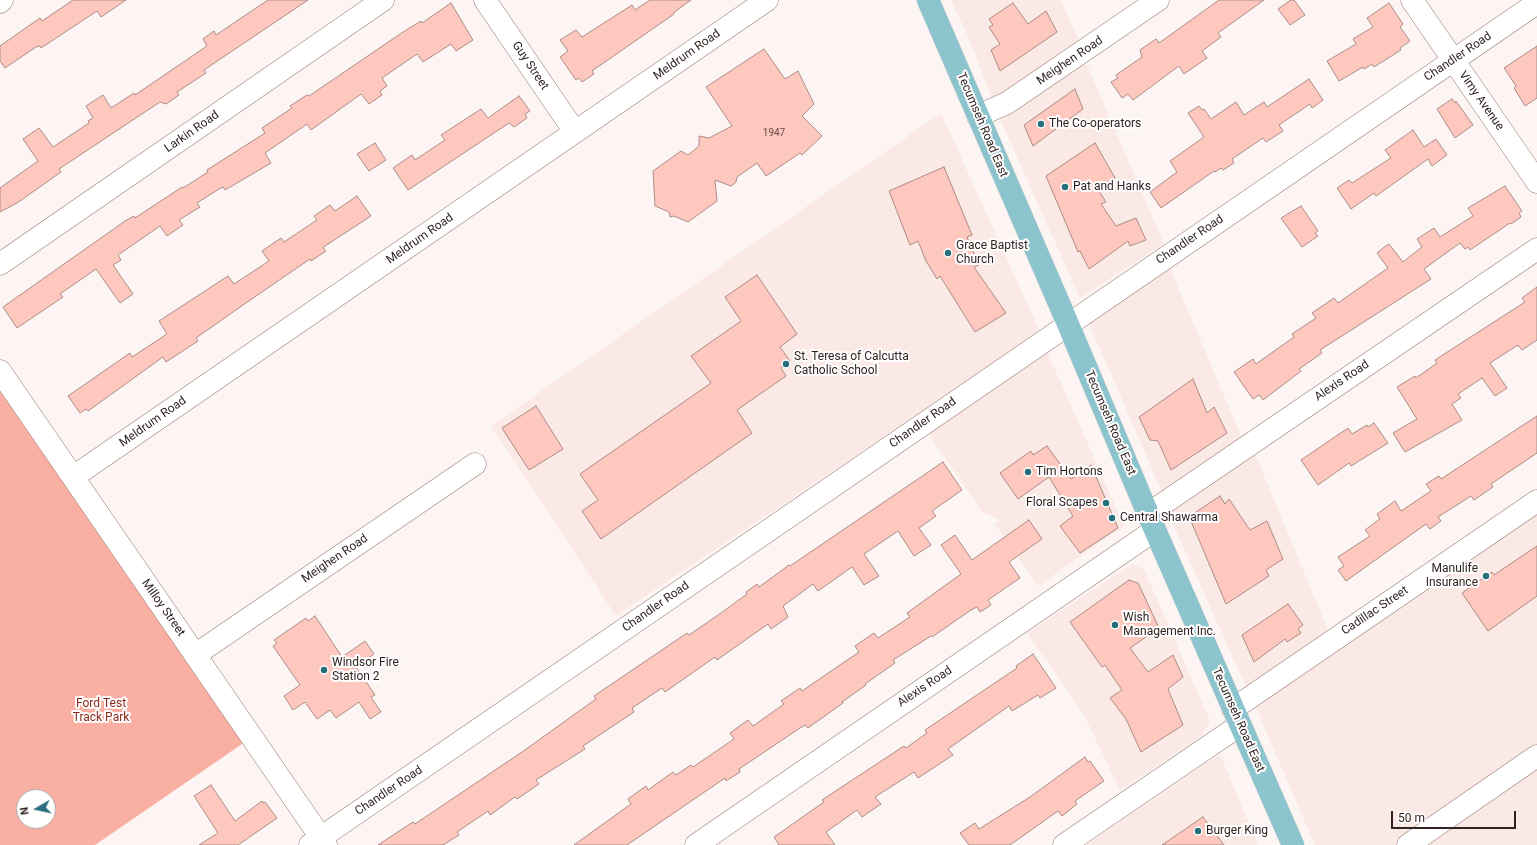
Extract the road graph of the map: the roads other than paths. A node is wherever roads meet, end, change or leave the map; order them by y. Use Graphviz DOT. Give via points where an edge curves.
graph roads {
  1 [pos="383,0"];
  2 [pos="485,0"];
  3 [pos="766,0"];
  4 [pos="928,0"];
  5 [pos="1158,0"];
  6 [pos="1412,0"];
  7 [pos="1537,3"];
  8 [pos="1453,60"];
  9 [pos="978,116"];
  10 [pos="575,132"];
  11 [pos="1537,182"];
  12 [pos="1537,248"];
  13 [pos="0,264"];
  14 [pos="1068,324"];
  15 [pos="0,371"];
  16 [pos="475,464"];
  17 [pos="73,477"];
  18 [pos="1537,501"];
  19 [pos="1151,522"];
  20 [pos="195,655"];
  21 [pos="1237,717"];
  22 [pos="1537,756"];
  23 [pos="319,842"];
  24 [pos="696,845"];
  25 [pos="1064,845"];
  26 [pos="1293,845"];
  27 [pos="1408,845"];
  1 -- 13 [label="street, Larkin Road"];
  2 -- 10 [label="street, Guy Street"];
  3 -- 10 [label="street, Meldrum Road"];
  4 -- 9 [label="main road, Tecumseh Road East"];
  5 -- 9 [label="street, Meighen Road" via="1007,103"];
  6 -- 8 [label="street, Vimy Avenue"];
  7 -- 8 [label="street, Chandler Road"];
  8 -- 11 [label="street, Vimy Avenue"];
  8 -- 14 [label="street, Chandler Road"];
  9 -- 14 [label="main road, Tecumseh Road East"];
  10 -- 17 [label="street, Meldrum Road"];
  12 -- 19 [label="street, Alexis Road"];
  14 -- 19 [label="main road, Tecumseh Road East"];
  14 -- 23 [label="street, Chandler Road"];
  15 -- 17 [label="street, Milloy Street"];
  16 -- 20 [label="street, Meighen Road"];
  17 -- 20 [label="street, Milloy Street"];
  18 -- 21 [label="street, Cadillac Street"];
  19 -- 21 [label="main road, Tecumseh Road East"];
  19 -- 24 [label="street, Alexis Road"];
  20 -- 23 [label="street, Milloy Street"];
  21 -- 25 [label="street, Cadillac Street"];
  21 -- 26 [label="main road, Tecumseh Road East"];
  22 -- 27 [label="street"];
}
